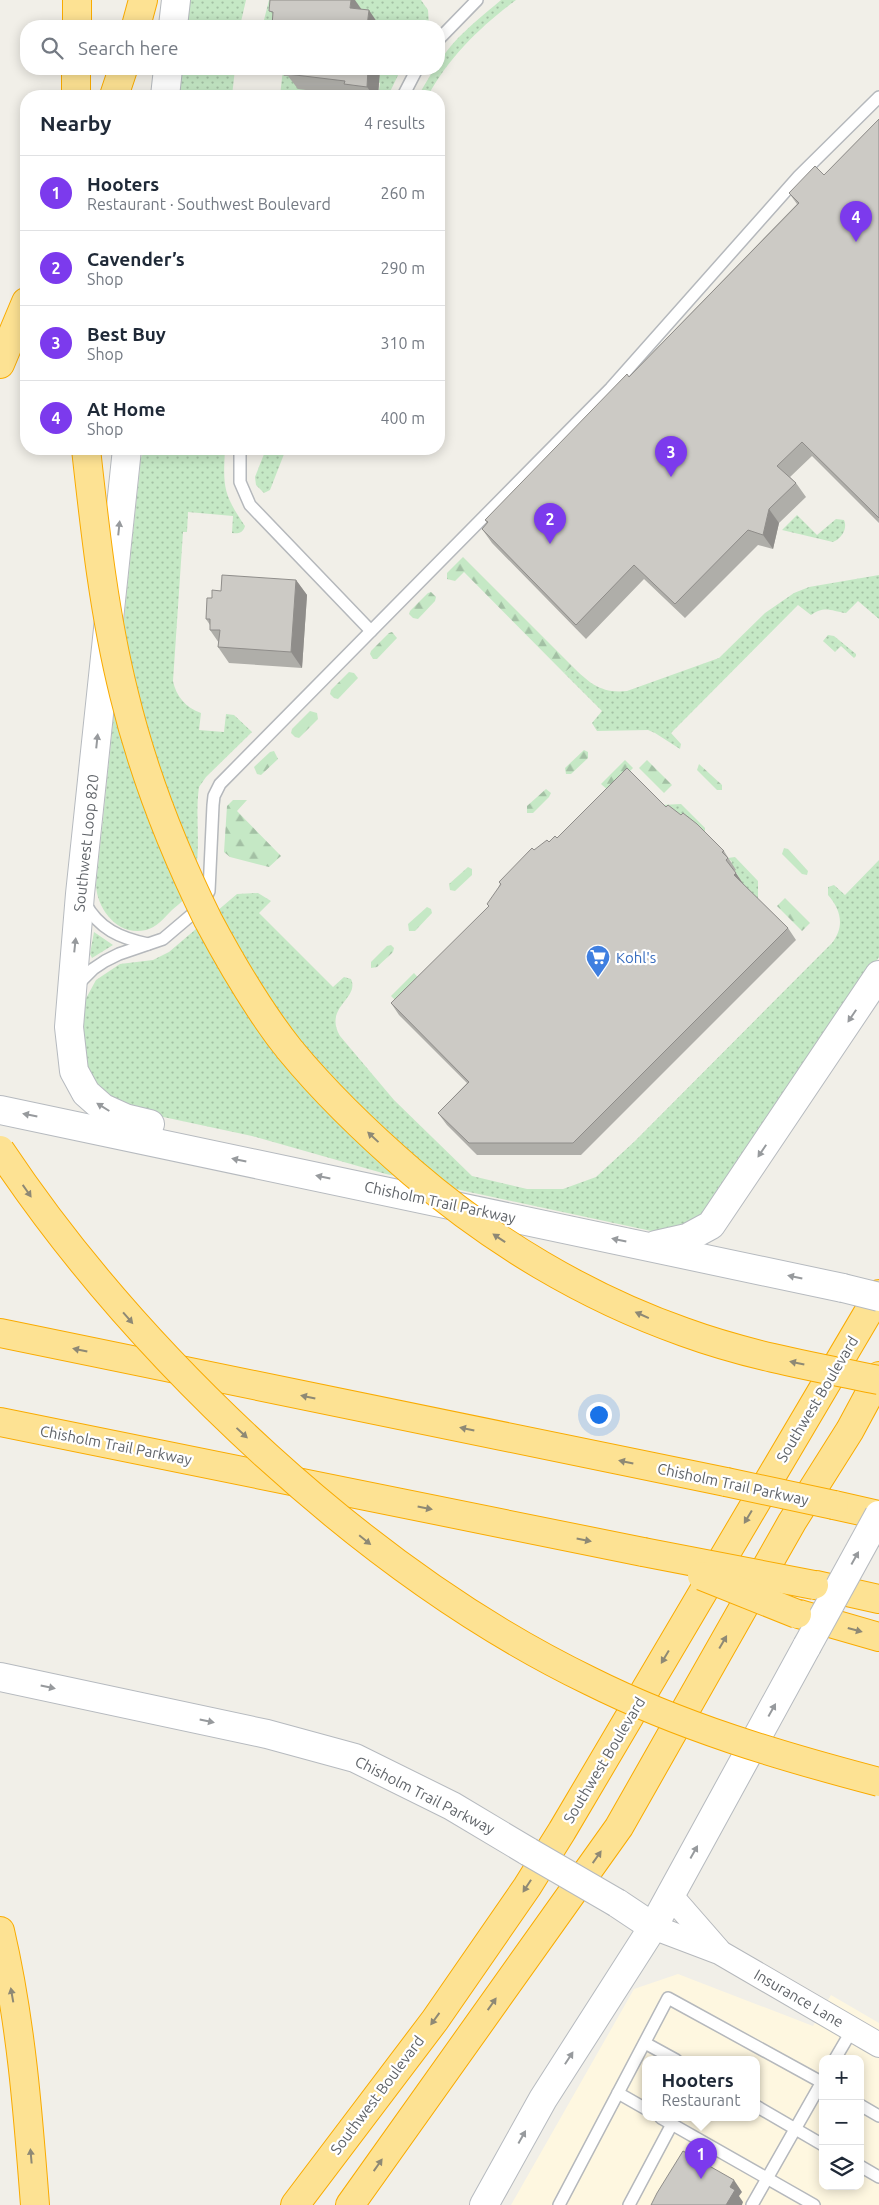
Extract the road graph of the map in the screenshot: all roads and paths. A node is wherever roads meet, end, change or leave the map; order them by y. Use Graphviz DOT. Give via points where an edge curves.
graph roads {
  1 [pos="77,0"];
  2 [pos="143,0"];
  3 [pos="176,0"];
  4 [pos="477,0"];
  5 [pos="77,20"];
  6 [pos="138,20"];
  7 [pos="174,20"];
  8 [pos="445,33"];
  9 [pos="76,75"];
  10 [pos="121,75"];
  11 [pos="167,75"];
  12 [pos="415,75"];
  13 [pos="76,90"];
  14 [pos="116,90"];
  15 [pos="166,90"];
  16 [pos="406,90"];
  17 [pos="879,98"];
  18 [pos="20,316"];
  19 [pos="0,364"];
  20 [pos="87,455"];
  21 [pos="128,455"];
  22 [pos="240,455"];
  23 [pos="371,631"];
  24 [pos="80,894"];
  25 [pos="150,944"];
  26 [pos="879,975"];
  27 [pos="70,994"];
  28 [pos="2,1110"];
  29 [pos="0,1150"];
  30 [pos="211,1154"];
  31 [pos="648,1246"];
  32 [pos="879,1295"];
  33 [pos="0,1333"];
  34 [pos="879,1378"];
  35 [pos="879,1388"];
  36 [pos="0,1422"];
  37 [pos="850,1430"];
  38 [pos="879,1515"];
  39 [pos="643,1552"];
  40 [pos="879,1599"];
  41 [pos="879,1637"];
  42 [pos="0,1677"];
  43 [pos="879,1782"];
  44 [pos="670,1895"];
  45 [pos="653,1927"];
  46 [pos="0,1931"];
  47 [pos="719,1952"];
  48 [pos="852,2030"];
  49 [pos="645,2043"];
  50 [pos="879,2045"];
  51 [pos="837,2055"];
  52 [pos="669,2056"];
  53 [pos="819,2080"];
  54 [pos="819,2087"];
  55 [pos="618,2093"];
  56 [pos="642,2107"];
  57 [pos="864,2107"];
  58 [pos="760,2108"];
  59 [pos="879,2116"];
  60 [pos="666,2121"];
  61 [pos="672,2124"];
  62 [pos="795,2129"];
  63 [pos="819,2143"];
  64 [pos="864,2168"];
  65 [pos="879,2177"];
  66 [pos="768,2178"];
  67 [pos="34,2205"];
  68 [pos="295,2205"];
  69 [pos="350,2205"];
  70 [pos="484,2205"];
  71 [pos="559,2205"];
  72 [pos="628,2205"];
  73 [pos="752,2205"];
  74 [pos="814,2205"];
  1 -- 5 [label="highway"];
  2 -- 6 [label="highway"];
  3 -- 7 [label="main road"];
  4 -- 8 [label="lane"];
  9 -- 13 [label="highway"];
  10 -- 14 [label="highway"];
  11 -- 15 [label="main road"];
  12 -- 16 [label="lane"];
  17 -- 23 [label="lane" via="799,176 612,388"];
  18 -- 19 [label="highway"];
  34 -- 20 [label="highway, one-way, bridge" via="780,1360 715,1343 640,1314 552,1271 439,1195 346,1112 290,1049 239,976 216,934 172,845 153,792 118,666"];
  24 -- 21 [label="main road, Southwest Loop 820, one-way"];
  22 -- 23 [label="lane" via="240,482 250,505"];
  23 -- 25 [label="lane" via="220,784 214,805 209,890 196,911 163,939"];
  24 -- 25 [label="lane" via="90,912 109,931 129,940"];
  27 -- 24 [label="main road, Southwest Loop 820, one-way"];
  25 -- 27 [label="lane" via="105,961 83,978"];
  26 -- 31 [label="main road, one-way" via="711,1225 687,1238"];
  30 -- 27 [label="main road, Southwest Loop 820, one-way" via="173,1129 125,1118 103,1108 86,1094 74,1072 70,1049"];
  30 -- 28 [label="main road, Chisholm Trail Parkway, one-way"];
  29 -- 43 [label="highway, one-way, bridge" via="78,1258 152,1345 196,1390 316,1501 439,1595 533,1652 651,1709 764,1750"];
  31 -- 30 [label="main road, Chisholm Trail Parkway, one-way"];
  32 -- 31 [label="main road, Chisholm Trail Parkway, one-way, bridge"];
  32 -- 68 [label="highway, Southwest Boulevard, one-way" via="527,1887 435,2020"];
  38 -- 33 [label="highway, Chisholm Trail Parkway, one-way, bridge"];
  34 -- 37 [label="highway"];
  35 -- 37 [label="highway"];
  36 -- 39 [label="highway, Chisholm Trail Parkway, one-way"];
  69 -- 37 [label="highway, one-way" via="618,1827 792,1522"];
  44 -- 38 [label="main road, one-way, bridge"];
  39 -- 40 [label="highway, Chisholm Trail Parkway, bridge"];
  39 -- 41 [label="highway, one-way, bridge" via="797,1614"];
  42 -- 45 [label="main road, Chisholm Trail Parkway, one-way, bridge" via="319,1747 354,1758 400,1779 512,1842"];
  44 -- 45 [label="main road"];
  44 -- 47 [label="street, Insurance Lane"];
  45 -- 47 [label="street, Insurance Lane"];
  70 -- 45 [label="main road, one-way" via="543,2099"];
  67 -- 46 [label="highway, one-way" via="26,2091"];
  47 -- 48 [label="street, Insurance Lane"];
  48 -- 50 [label="street, Insurance Lane"];
  48 -- 51 [label="lane"];
  49 -- 52 [label="lane"];
  49 -- 53 [label="lane" via="668,1998"];
  49 -- 55 [label="lane"];
  54 -- 62 [label="lane"];
  55 -- 56 [label="lane"];
  55 -- 71 [label="lane"];
  57 -- 59 [label="lane"];
  58 -- 62 [label="lane"];
  60 -- 61 [label="lane"];
  61 -- 66 [label="lane"];
  61 -- 72 [label="lane"];
  62 -- 63 [label="lane"];
  62 -- 66 [label="lane"];
  64 -- 65 [label="lane"];
  66 -- 73 [label="lane"];
  66 -- 74 [label="lane"];
}
